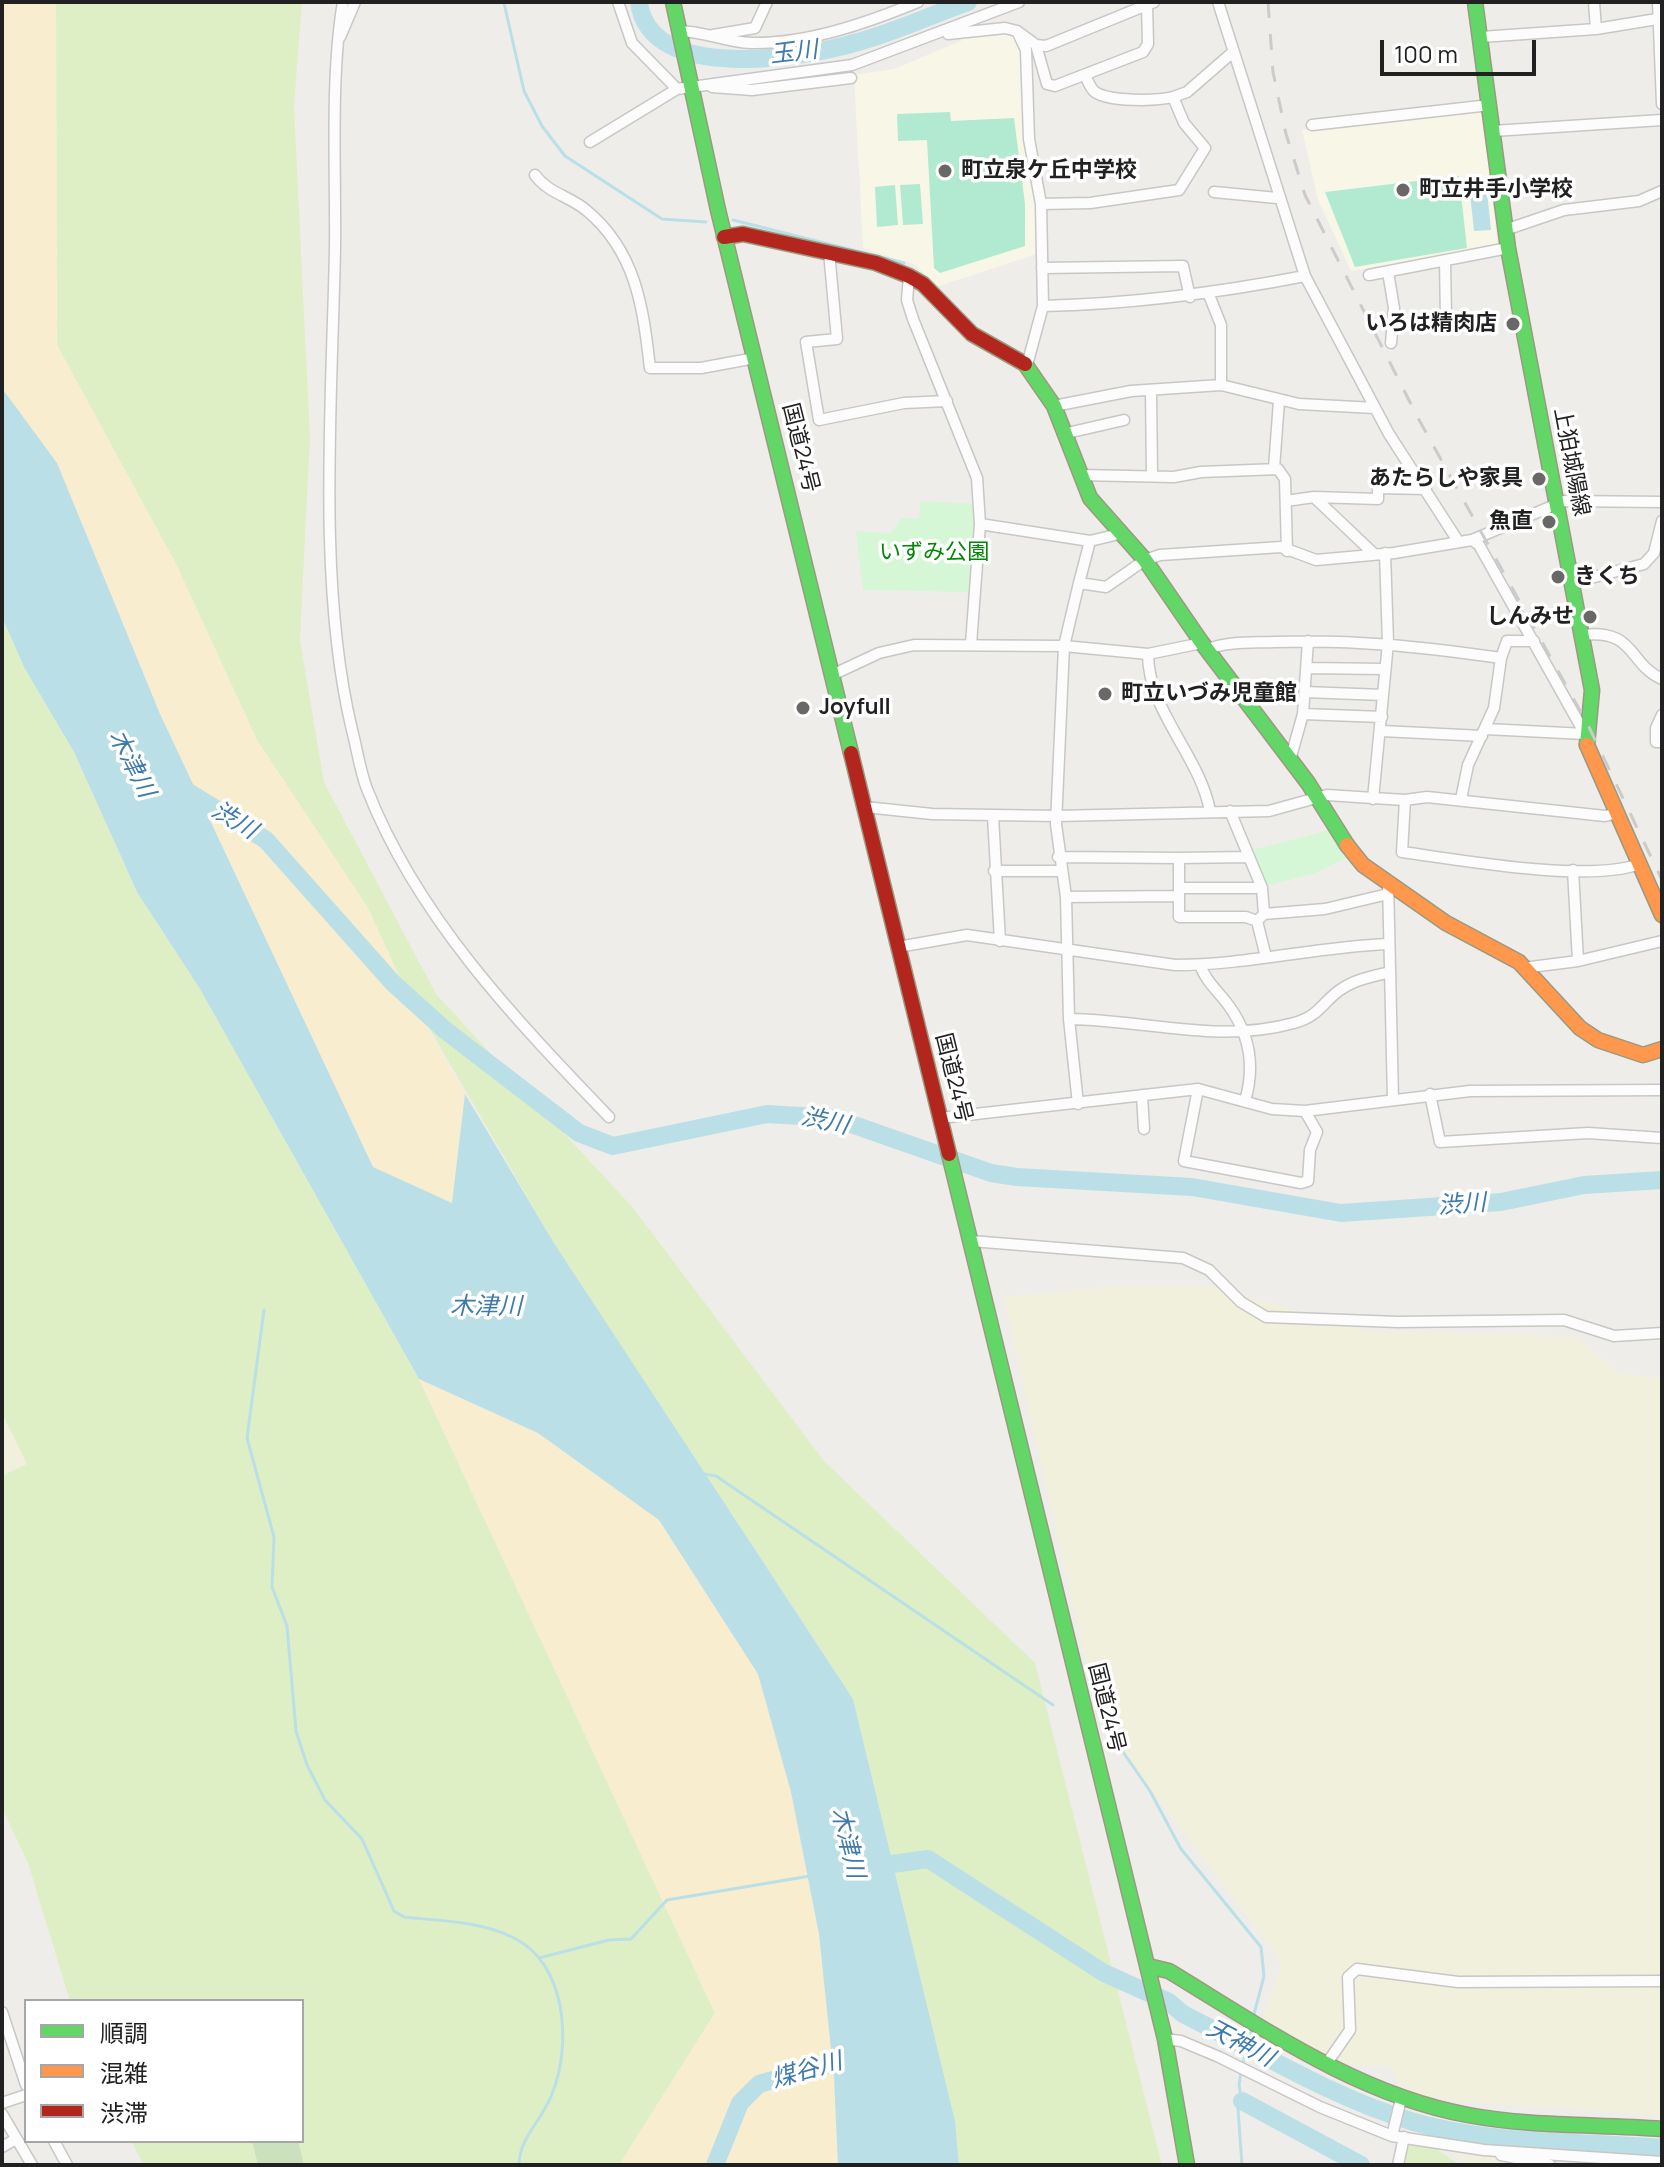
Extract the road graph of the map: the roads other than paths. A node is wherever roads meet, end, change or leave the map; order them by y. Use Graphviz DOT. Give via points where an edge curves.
graph roads {
  1 [pos="343,2"];
  2 [pos="355,2"];
  3 [pos="618,2"];
  4 [pos="673,2"];
  5 [pos="767,2"];
  6 [pos="918,2"];
  7 [pos="1019,2"];
  8 [pos="1218,2"];
  9 [pos="1475,2"];
  10 [pos="1594,2"];
  11 [pos="1658,2"];
  12 [pos="1151,3"];
  13 [pos="1657,19"];
  14 [pos="1596,29"];
  15 [pos="1017,31"];
  16 [pos="942,32"];
  17 [pos="679,33"];
  18 [pos="1660,33"];
  19 [pos="707,36"];
  20 [pos="1481,37"];
  21 [pos="339,38"];
  22 [pos="1036,45"];
  23 [pos="1233,52"];
  24 [pos="1085,75"];
  25 [pos="851,78"];
  26 [pos="710,86"];
  27 [pos="683,89"];
  28 [pos="1173,97"];
  29 [pos="1662,104"];
  30 [pos="1490,105"];
  31 [pos="1662,120"];
  32 [pos="1312,125"];
  33 [pos="1493,131"];
  34 [pos="590,142"];
  35 [pos="535,175"];
  36 [pos="1662,191"];
  37 [pos="1214,192"];
  38 [pos="1277,198"];
  39 [pos="1041,204"];
  40 [pos="1505,230"];
  41 [pos="724,237"];
  42 [pos="1508,248"];
  43 [pos="829,252"];
  44 [pos="1445,261"];
  45 [pos="1042,268"];
  46 [pos="1388,272"];
  47 [pos="1369,275"];
  48 [pos="909,276"];
  49 [pos="1305,276"];
  50 [pos="1209,295"];
  51 [pos="1190,297"];
  52 [pos="1043,306"];
  53 [pos="1446,318"];
  54 [pos="1391,343"];
  55 [pos="755,358"];
  56 [pos="1027,365"];
  57 [pos="1221,385"];
  58 [pos="1151,390"];
  59 [pos="947,401"];
  60 [pos="1279,401"];
  61 [pos="1054,406"];
  62 [pos="1375,408"];
  63 [pos="1124,420"];
  64 [pos="1063,434"];
  65 [pos="1274,468"];
  66 [pos="1080,475"];
  67 [pos="1152,476"];
  68 [pos="1426,489"];
  69 [pos="1314,497"];
  70 [pos="1286,501"];
  71 [pos="1662,502"];
  72 [pos="1557,504"];
  73 [pos="1662,521"];
  74 [pos="980,524"];
  75 [pos="1123,533"];
  76 [pos="1472,540"];
  77 [pos="1090,541"];
  78 [pos="1458,541"];
  79 [pos="1287,551"];
  80 [pos="1373,553"];
  81 [pos="1385,553"];
  82 [pos="1145,560"];
  83 [pos="1079,583"];
  84 [pos="1572,583"];
  85 [pos="1581,635"];
  86 [pos="1308,641"];
  87 [pos="1534,641"];
  88 [pos="1388,643"];
  89 [pos="971,644"];
  90 [pos="1064,646"];
  91 [pos="1205,646"];
  92 [pos="1148,654"];
  93 [pos="1501,658"];
  94 [pos="1307,668"];
  95 [pos="1384,669"];
  96 [pos="832,675"];
  97 [pos="1662,679"];
  98 [pos="1305,692"];
  99 [pos="1383,695"];
  100 [pos="1303,714"];
  101 [pos="1662,715"];
  102 [pos="1382,717"];
  103 [pos="1382,731"];
  104 [pos="1484,733"];
  105 [pos="1585,734"];
  106 [pos="1662,742"];
  107 [pos="1290,760"];
  108 [pos="1317,798"];
  109 [pos="1373,799"];
  110 [pos="1461,799"];
  111 [pos="1405,800"];
  112 [pos="865,807"];
  113 [pos="1210,811"];
  114 [pos="1230,811"];
  115 [pos="1618,813"];
  116 [pos="993,816"];
  117 [pos="1057,816"];
  118 [pos="1058,857"];
  119 [pos="1248,857"];
  120 [pos="1179,858"];
  121 [pos="1640,864"];
  122 [pos="1573,870"];
  123 [pos="994,871"];
  124 [pos="1061,871"];
  125 [pos="1262,888"];
  126 [pos="1388,888"];
  127 [pos="1179,892"];
  128 [pos="1066,897"];
  129 [pos="1662,915"];
  130 [pos="1260,918"];
  131 [pos="1000,941"];
  132 [pos="1662,941"];
  133 [pos="1387,944"];
  134 [pos="898,947"];
  135 [pos="1069,951"];
  136 [pos="1266,957"];
  137 [pos="1578,961"];
  138 [pos="1200,965"];
  139 [pos="1523,968"];
  140 [pos="1390,972"];
  141 [pos="1069,1019"];
  142 [pos="1244,1031"];
  143 [pos="1662,1049"];
  144 [pos="1198,1089"];
  145 [pos="1662,1090"];
  146 [pos="1430,1094"];
  147 [pos="1142,1095"];
  148 [pos="1393,1099"];
  149 [pos="1245,1101"];
  150 [pos="1078,1104"];
  151 [pos="1305,1111"];
  152 [pos="609,1117"];
  153 [pos="940,1118"];
  154 [pos="1144,1129"];
  155 [pos="1662,1138"];
  156 [pos="971,1241"];
  157 [pos="1662,1333"];
  158 [pos="1148,1966"];
  159 [pos="1662,1981"];
  160 [pos="2,2012"];
  161 [pos="1165,2039"];
  162 [pos="1327,2063"];
  163 [pos="24,2079"];
  164 [pos="24,2096"];
  165 [pos="1401,2100"];
  166 [pos="2,2103"];
  167 [pos="2,2114"];
  168 [pos="1662,2129"];
  169 [pos="1392,2134"];
  170 [pos="1404,2137"];
  171 [pos="16,2139"];
  172 [pos="55,2143"];
  173 [pos="2,2147"];
  174 [pos="1484,2150"];
  175 [pos="1662,2162"];
  176 [pos="32,2165"];
  177 [pos="67,2165"];
  178 [pos="1187,2165"];
  179 [pos="1398,2165"];
  180 [pos="1550,2165"];
  1 -- 21 [label="street"];
  2 -- 21 [label="street"];
  3 -- 27 [label="street" via="632,43"];
  4 -- 17 [label="main road, 国道24号"];
  5 -- 19 [label="street" via="755,28"];
  6 -- 19 [label="street" via="849,27 764,42"];
  7 -- 16 [label="street"];
  8 -- 23 [label="street"];
  9 -- 20 [label="main road, 上狛城陽線"];
  10 -- 14 [label="street"];
  11 -- 13 [label="street"];
  12 -- 22 [label="street" via="1046,46"];
  12 -- 24 [label="street" via="1146,49"];
  13 -- 14 [label="street"];
  13 -- 18 [label="street"];
  14 -- 20 [label="street"];
  15 -- 16 [label="street"];
  15 -- 22 [label="street"];
  15 -- 39 [label="street" via="1026,50 1029,139"];
  16 -- 26 [label="street" via="852,65"];
  17 -- 19 [label="street"];
  17 -- 27 [label="main road, 国道24号" via="686,67"];
  18 -- 29 [label="street"];
  20 -- 30 [label="main road, 上狛城陽線"];
  21 -- 152 [label="street" via="333,548 345,700 366,788 429,911"];
  22 -- 24 [label="street" via="1050,86"];
  23 -- 28 [label="street" via="1187,92"];
  23 -- 38 [label="street"];
  24 -- 28 [label="street" via="1099,94 1143,100"];
  25 -- 26 [label="street" via="752,90"];
  26 -- 27 [label="street"];
  27 -- 34 [label="street"];
  27 -- 41 [label="main road, 国道24号"];
  28 -- 39 [label="street" via="1184,123 1205,148 1179,190"];
  30 -- 32 [label="street"];
  30 -- 33 [label="main road, 上狛城陽線"];
  31 -- 33 [label="street"];
  33 -- 40 [label="main road, 上狛城陽線"];
  35 -- 55 [label="street" via="611,233 644,310 650,368 701,368"];
  36 -- 40 [label="street" via="1639,201 1564,210"];
  37 -- 38 [label="street"];
  38 -- 49 [label="street"];
  39 -- 45 [label="street"];
  40 -- 42 [label="main road, 上狛城陽線"];
  41 -- 43 [label="main road" via="743,234"];
  41 -- 55 [label="main road, 国道24号"];
  42 -- 44 [label="street"];
  42 -- 72 [label="main road, 上狛城陽線"];
  43 -- 48 [label="main road"];
  43 -- 59 [label="street" via="837,339 806,342 819,420 904,403"];
  44 -- 46 [label="street"];
  44 -- 53 [label="street"];
  45 -- 51 [label="street" via="1183,266"];
  45 -- 52 [label="street"];
  46 -- 47 [label="street"];
  46 -- 54 [label="street" via="1394,308"];
  48 -- 56 [label="main road" via="972,334"];
  48 -- 59 [label="street" via="907,300"];
  49 -- 50 [label="street"];
  49 -- 62 [label="street"];
  50 -- 51 [label="street"];
  50 -- 57 [label="street" via="1221,325"];
  51 -- 52 [label="street"];
  52 -- 56 [label="street"];
  55 -- 96 [label="main road, 国道24号"];
  56 -- 61 [label="main road"];
  57 -- 58 [label="street"];
  57 -- 60 [label="street"];
  58 -- 61 [label="street"];
  58 -- 67 [label="street"];
  59 -- 74 [label="street" via="975,468"];
  60 -- 62 [label="street"];
  60 -- 65 [label="street"];
  61 -- 64 [label="main road"];
  62 -- 68 [label="street"];
  63 -- 64 [label="street"];
  64 -- 66 [label="main road"];
  65 -- 67 [label="street"];
  65 -- 70 [label="street" via="1283,475"];
  66 -- 67 [label="street"];
  66 -- 75 [label="main road" via="1090,498"];
  68 -- 69 [label="street" via="1378,488 1378,499"];
  68 -- 78 [label="street"];
  69 -- 70 [label="street"];
  69 -- 80 [label="street"];
  70 -- 79 [label="street"];
  71 -- 72 [label="street"];
  72 -- 76 [label="street"];
  72 -- 84 [label="main road, 上狛城陽線"];
  73 -- 84 [label="street" via="1654,553 1644,564"];
  74 -- 77 [label="street"];
  74 -- 89 [label="street"];
  75 -- 77 [label="street"];
  75 -- 82 [label="main road"];
  76 -- 78 [label="street"];
  76 -- 87 [label="street"];
  77 -- 83 [label="street"];
  78 -- 81 [label="street"];
  79 -- 80 [label="street" via="1316,560"];
  79 -- 82 [label="street" via="1197,551"];
  80 -- 81 [label="street"];
  81 -- 88 [label="street"];
  82 -- 83 [label="street" via="1106,587"];
  82 -- 91 [label="main road"];
  83 -- 90 [label="street"];
  84 -- 85 [label="main road, 上狛城陽線"];
  85 -- 97 [label="street" via="1594,633 1631,646 1649,673"];
  85 -- 105 [label="main road, 上狛城陽線" via="1592,690"];
  86 -- 88 [label="street"];
  86 -- 91 [label="street"];
  86 -- 94 [label="street"];
  87 -- 93 [label="street" via="1507,641"];
  87 -- 105 [label="street"];
  88 -- 93 [label="street"];
  88 -- 95 [label="street"];
  89 -- 90 [label="street"];
  89 -- 96 [label="street" via="903,647"];
  90 -- 92 [label="street"];
  90 -- 117 [label="street"];
  91 -- 92 [label="street"];
  91 -- 107 [label="main road"];
  92 -- 113 [label="street" via="1159,701 1188,753"];
  93 -- 104 [label="street"];
  94 -- 95 [label="street"];
  94 -- 98 [label="street"];
  95 -- 99 [label="street"];
  96 -- 112 [label="main road, 国道24号"];
  98 -- 99 [label="street"];
  98 -- 100 [label="street"];
  99 -- 102 [label="street"];
  100 -- 102 [label="street"];
  100 -- 107 [label="street"];
  101 -- 106 [label="street" via="1656,742"];
  102 -- 103 [label="street"];
  103 -- 104 [label="street"];
  103 -- 109 [label="street"];
  104 -- 105 [label="street"];
  104 -- 110 [label="street" via="1468,765"];
  105 -- 115 [label="main road"];
  107 -- 108 [label="main road"];
  108 -- 109 [label="street"];
  108 -- 114 [label="street" via="1269,811"];
  108 -- 126 [label="main road" via="1363,865"];
  109 -- 111 [label="street"];
  110 -- 111 [label="street"];
  110 -- 115 [label="street" via="1605,816"];
  111 -- 122 [label="street" via="1402,852"];
  112 -- 116 [label="street"];
  112 -- 134 [label="main road, 国道24号"];
  113 -- 114 [label="street"];
  113 -- 117 [label="street"];
  114 -- 119 [label="street"];
  115 -- 121 [label="main road"];
  116 -- 117 [label="street"];
  116 -- 123 [label="street"];
  117 -- 118 [label="street"];
  118 -- 120 [label="street"];
  118 -- 124 [label="street"];
  119 -- 120 [label="street"];
  119 -- 125 [label="street"];
  120 -- 127 [label="street"];
  121 -- 122 [label="street"];
  121 -- 129 [label="main road"];
  122 -- 137 [label="street"];
  123 -- 124 [label="street"];
  123 -- 131 [label="street"];
  124 -- 128 [label="street"];
  125 -- 127 [label="street"];
  125 -- 130 [label="street"];
  126 -- 130 [label="street" via="1325,909"];
  126 -- 133 [label="street"];
  126 -- 139 [label="main road"];
  127 -- 128 [label="street"];
  127 -- 130 [label="street" via="1179,917"];
  128 -- 135 [label="street"];
  130 -- 136 [label="street"];
  131 -- 134 [label="street" via="967,935"];
  131 -- 135 [label="street"];
  132 -- 137 [label="street"];
  133 -- 136 [label="street" via="1329,946"];
  133 -- 140 [label="street"];
  134 -- 153 [label="main road, 国道24号"];
  135 -- 138 [label="street"];
  135 -- 141 [label="street"];
  136 -- 138 [label="street"];
  137 -- 139 [label="street"];
  138 -- 142 [label="street"];
  139 -- 143 [label="main road" via="1598,1040 1643,1055"];
  140 -- 142 [label="street" via="1340,989 1306,1020"];
  140 -- 148 [label="street"];
  141 -- 142 [label="street" via="1122,1020 1204,1034"];
  141 -- 150 [label="street"];
  142 -- 149 [label="street" via="1253,1074"];
  144 -- 147 [label="street"];
  144 -- 149 [label="street"];
  144 -- 151 [label="street" via="1184,1161 1308,1181 1317,1132"];
  145 -- 146 [label="street"];
  146 -- 148 [label="street"];
  146 -- 155 [label="street" via="1440,1142 1588,1133"];
  147 -- 150 [label="street"];
  147 -- 154 [label="street"];
  148 -- 151 [label="street"];
  149 -- 151 [label="street"];
  150 -- 153 [label="street"];
  153 -- 156 [label="main road, 国道24号"];
  156 -- 157 [label="street" via="1183,1258 1209,1270 1241,1302 1266,1317 1564,1320 1614,1336"];
  156 -- 158 [label="main road, 国道24号"];
  158 -- 161 [label="main road, 国道24号"];
  158 -- 162 [label="main road" via="1169,1971"];
  159 -- 162 [label="street" via="1458,1982 1357,1969 1348,1977 1350,2030"];
  160 -- 163 [label="street"];
  161 -- 169 [label="street" via="1181,2041 1320,2107"];
  161 -- 178 [label="main road, 国道24号"];
  162 -- 165 [label="main road"];
  164 -- 166 [label="street"];
  165 -- 168 [label="main road" via="1468,2115"];
  165 -- 169 [label="street"];
  167 -- 171 [label="street"];
  169 -- 170 [label="street"];
  170 -- 174 [label="street"];
  170 -- 179 [label="street"];
  171 -- 173 [label="street"];
  171 -- 176 [label="street"];
  172 -- 177 [label="street"];
  174 -- 175 [label="street"];
  174 -- 180 [label="street"];
}
